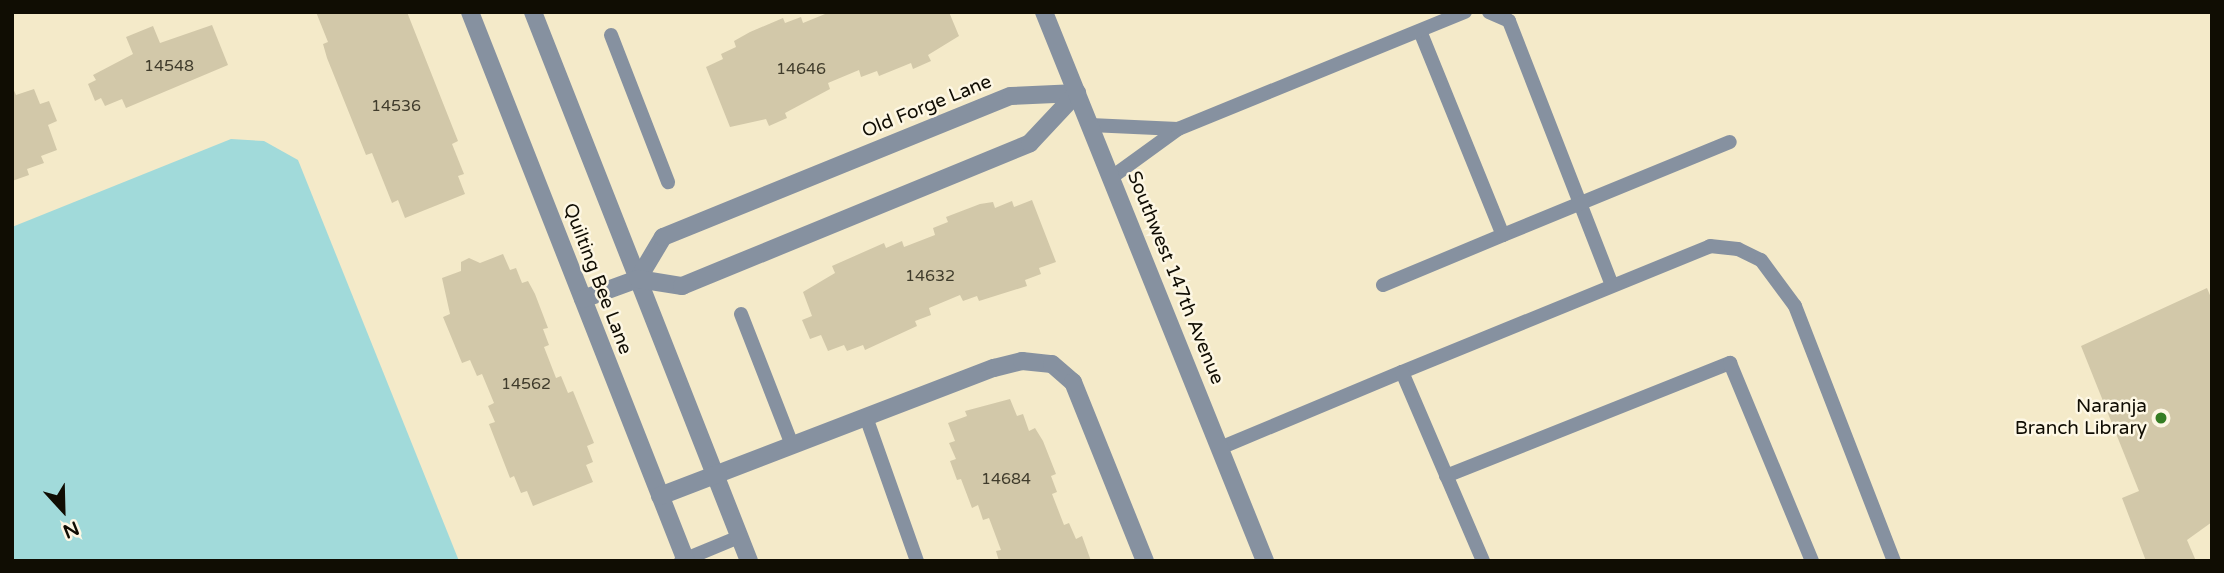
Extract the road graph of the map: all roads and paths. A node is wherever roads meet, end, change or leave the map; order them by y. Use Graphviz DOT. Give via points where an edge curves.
graph roads {
  1 [pos="470,12"];
  2 [pos="533,12"];
  3 [pos="1044,12"];
  4 [pos="1465,12"];
  5 [pos="1489,12"];
  6 [pos="1420,31"];
  7 [pos="611,35"];
  8 [pos="1077,93"];
  9 [pos="1090,125"];
  10 [pos="1178,129"];
  11 [pos="1730,142"];
  12 [pos="1112,177"];
  13 [pos="668,182"];
  14 [pos="1580,204"];
  15 [pos="1503,235"];
  16 [pos="638,279"];
  17 [pos="1383,285"];
  18 [pos="1612,285"];
  19 [pos="583,299"];
  20 [pos="741,314"];
  21 [pos="1402,372"];
  22 [pos="866,416"];
  23 [pos="792,445"];
  24 [pos="1220,449"];
  25 [pos="714,474"];
  26 [pos="1446,476"];
  27 [pos="660,496"];
  28 [pos="739,537"];
  29 [pos="684,560"];
  30 [pos="748,561"];
  31 [pos="917,561"];
  32 [pos="1145,561"];
  33 [pos="1265,561"];
  34 [pos="1483,561"];
  35 [pos="1812,561"];
  36 [pos="1894,561"];
  1 -- 19 [label="street, Quilting Bee Lane"];
  2 -- 16 [label="street, Quilting Bee Lane"];
  3 -- 8 [label="street, Southwest 147th Avenue"];
  4 -- 6 [label="lane"];
  5 -- 14 [label="lane" via="1509,21"];
  6 -- 10 [label="lane"];
  6 -- 15 [label="lane"];
  7 -- 13 [label="lane"];
  8 -- 9 [label="street, Southwest 147th Avenue"];
  8 -- 16 [label="street" via="1030,143 682,286"];
  8 -- 16 [label="street, Old Forge Lane" via="1011,96 663,237"];
  9 -- 10 [label="lane"];
  9 -- 12 [label="street, Southwest 147th Avenue"];
  10 -- 12 [label="lane"];
  11 -- 14 [label="lane"];
  12 -- 24 [label="street, Southwest 147th Avenue"];
  14 -- 15 [label="lane"];
  14 -- 18 [label="lane"];
  15 -- 17 [label="lane"];
  16 -- 19 [label="street"];
  16 -- 25 [label="street, Quilting Bee Lane"];
  18 -- 21 [label="lane"];
  18 -- 36 [label="lane" via="1710,246 1738,249 1761,260 1795,306"];
  19 -- 27 [label="street, Quilting Bee Lane"];
  20 -- 23 [label="lane"];
  21 -- 24 [label="lane"];
  21 -- 26 [label="lane"];
  22 -- 23 [label="street"];
  22 -- 31 [label="lane"];
  22 -- 32 [label="street" via="994,368 1022,361 1052,364 1073,382"];
  23 -- 25 [label="street"];
  24 -- 33 [label="street, Southwest 147th Avenue"];
  25 -- 27 [label="street"];
  25 -- 28 [label="street, Quilting Bee Lane"];
  26 -- 34 [label="lane"];
  26 -- 35 [label="lane" via="1730,363"];
  27 -- 29 [label="street, Quilting Bee Lane"];
  28 -- 29 [label="lane"];
  28 -- 30 [label="street, Quilting Bee Lane"];
}
